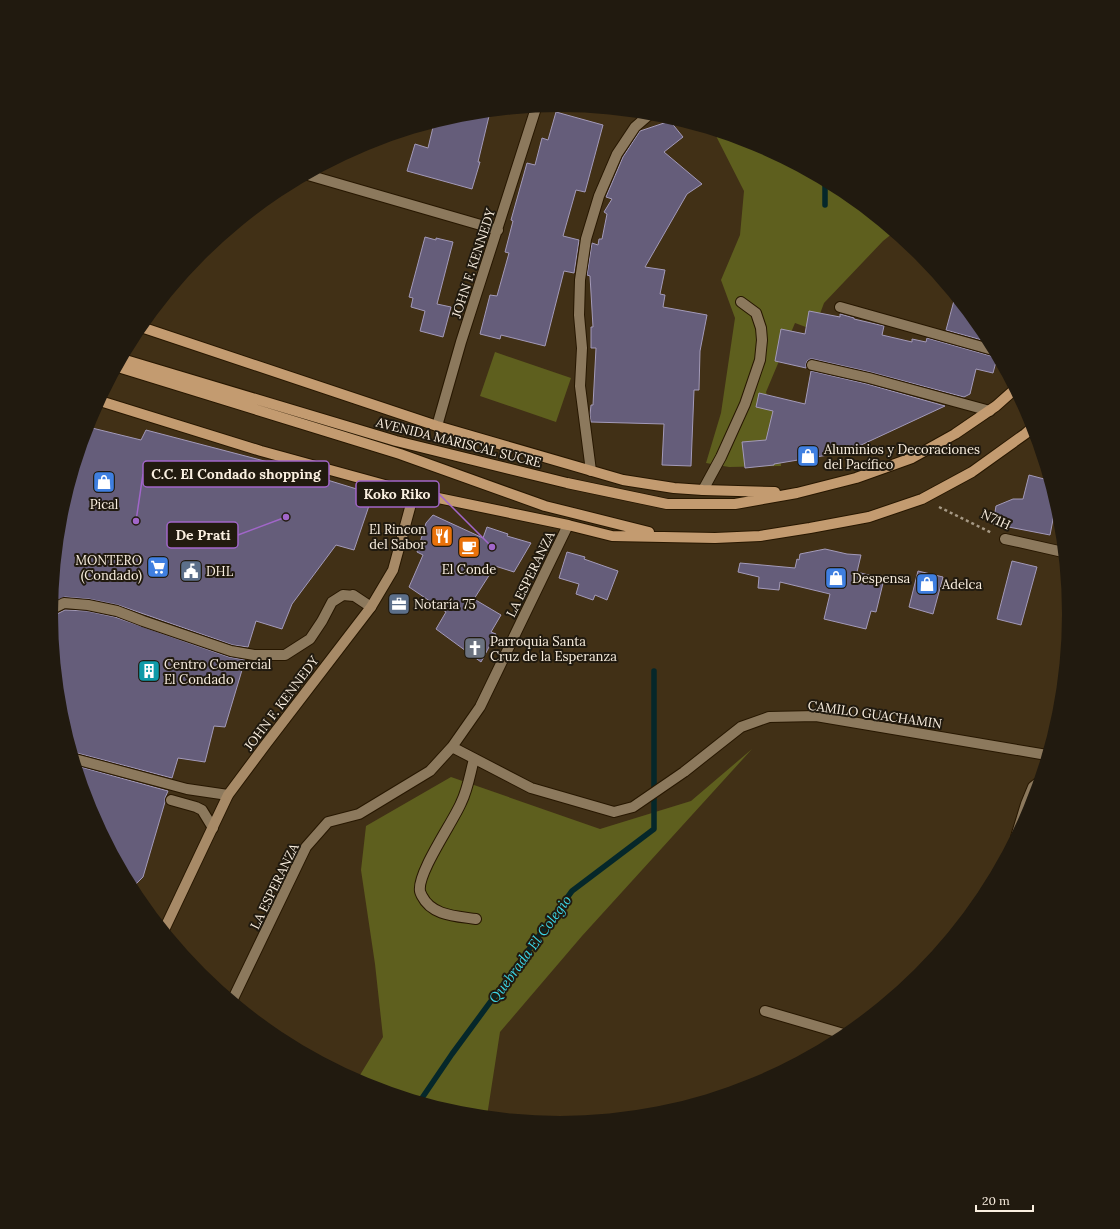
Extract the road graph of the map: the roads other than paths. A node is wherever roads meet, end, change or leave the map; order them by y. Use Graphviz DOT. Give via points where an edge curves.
graph roads {
  1 [pos="534,114"];
  2 [pos="644,120"];
  3 [pos="315,177"];
  4 [pos="498,230"];
  5 [pos="741,302"];
  6 [pos="840,307"];
  7 [pos="148,329"];
  8 [pos="984,348"];
  9 [pos="127,360"];
  10 [pos="812,365"];
  11 [pos="122,368"];
  12 [pos="1010,393"];
  13 [pos="105,403"];
  14 [pos="990,410"];
  15 [pos="437,426"];
  16 [pos="1027,432"];
  17 [pos="591,471"];
  18 [pos="703,490"];
  19 [pos="414,492"];
  20 [pos="797,492"];
  21 [pos="568,524"];
  22 [pos="665,536"];
  23 [pos="1005,539"];
  24 [pos="1058,551"];
  25 [pos="58,606"];
  26 [pos="371,607"];
  27 [pos="452,747"];
  28 [pos="1042,754"];
  29 [pos="474,759"];
  30 [pos="80,761"];
  31 [pos="228,795"];
  32 [pos="171,800"];
  33 [pos="213,828"];
  34 [pos="476,919"];
  35 [pos="166,925"];
  36 [pos="234,996"];
  37 [pos="765,1011"];
  38 [pos="838,1033"];
  1 -- 4 [label="street, JOHN F. KENNEDY"];
  2 -- 17 [label="street" via="617,154 599,196 586,239 580,287 580,386"];
  3 -- 4 [label="street"];
  4 -- 15 [label="street, JOHN F. KENNEDY" via="461,342"];
  5 -- 18 [label="street" via="756,313 761,328 760,360 745,404"];
  6 -- 8 [label="street"];
  7 -- 15 [label="main road, AVENIDA MARISCAL SUCRE"];
  9 -- 20 [label="main road, AVENIDA MARISCAL SUCRE" via="396,441 567,483 667,504 735,504"];
  10 -- 14 [label="street"];
  11 -- 22 [label="main road, AVENIDA MARISCAL SUCRE" via="400,454 545,506"];
  12 -- 14 [label="main road, AVENIDA MARISCAL SUCRE"];
  13 -- 19 [label="main road, AVENIDA MARISCAL SUCRE" via="261,451"];
  14 -- 20 [label="main road, AVENIDA MARISCAL SUCRE" via="955,434 912,458 856,478"];
  15 -- 17 [label="main road, AVENIDA MARISCAL SUCRE"];
  16 -- 22 [label="main road, AVENIDA MARISCAL SUCRE" via="972,472 922,499 869,517 760,536"];
  17 -- 18 [label="main road, AVENIDA MARISCAL SUCRE" via="623,480"];
  18 -- 20 [label="main road, AVENIDA MARISCAL SUCRE"];
  19 -- 21 [label="main road, AVENIDA MARISCAL SUCRE"];
  19 -- 26 [label="main road, JOHN F. KENNEDY" via="393,570"];
  21 -- 22 [label="main road, AVENIDA MARISCAL SUCRE" via="612,536"];
  21 -- 27 [label="street, LA ESPERANZA" via="480,707"];
  23 -- 24 [label="street, N71H"];
  25 -- 26 [label="street" via="64,603 88,605 117,611 231,651 254,655 285,655 310,639 332,602 343,595 353,596"];
  26 -- 31 [label="main road, JOHN F. KENNEDY"];
  27 -- 29 [label="street, CAMILO GUACHAMIN"];
  27 -- 36 [label="street, LA ESPERANZA" via="430,770 359,814 328,822 306,848"];
  28 -- 29 [label="street, CAMILO GUACHAMIN" via="816,716 769,717 740,727 684,772 633,807 614,812 531,788"];
  29 -- 34 [label="street" via="461,804 422,876 420,891 426,904 437,911"];
  30 -- 31 [label="street" via="186,789"];
  31 -- 33 [label="main road, JOHN F. KENNEDY"];
  32 -- 33 [label="street" via="202,810"];
  33 -- 35 [label="main road, JOHN F. KENNEDY"];
  37 -- 38 [label="street"];
}
